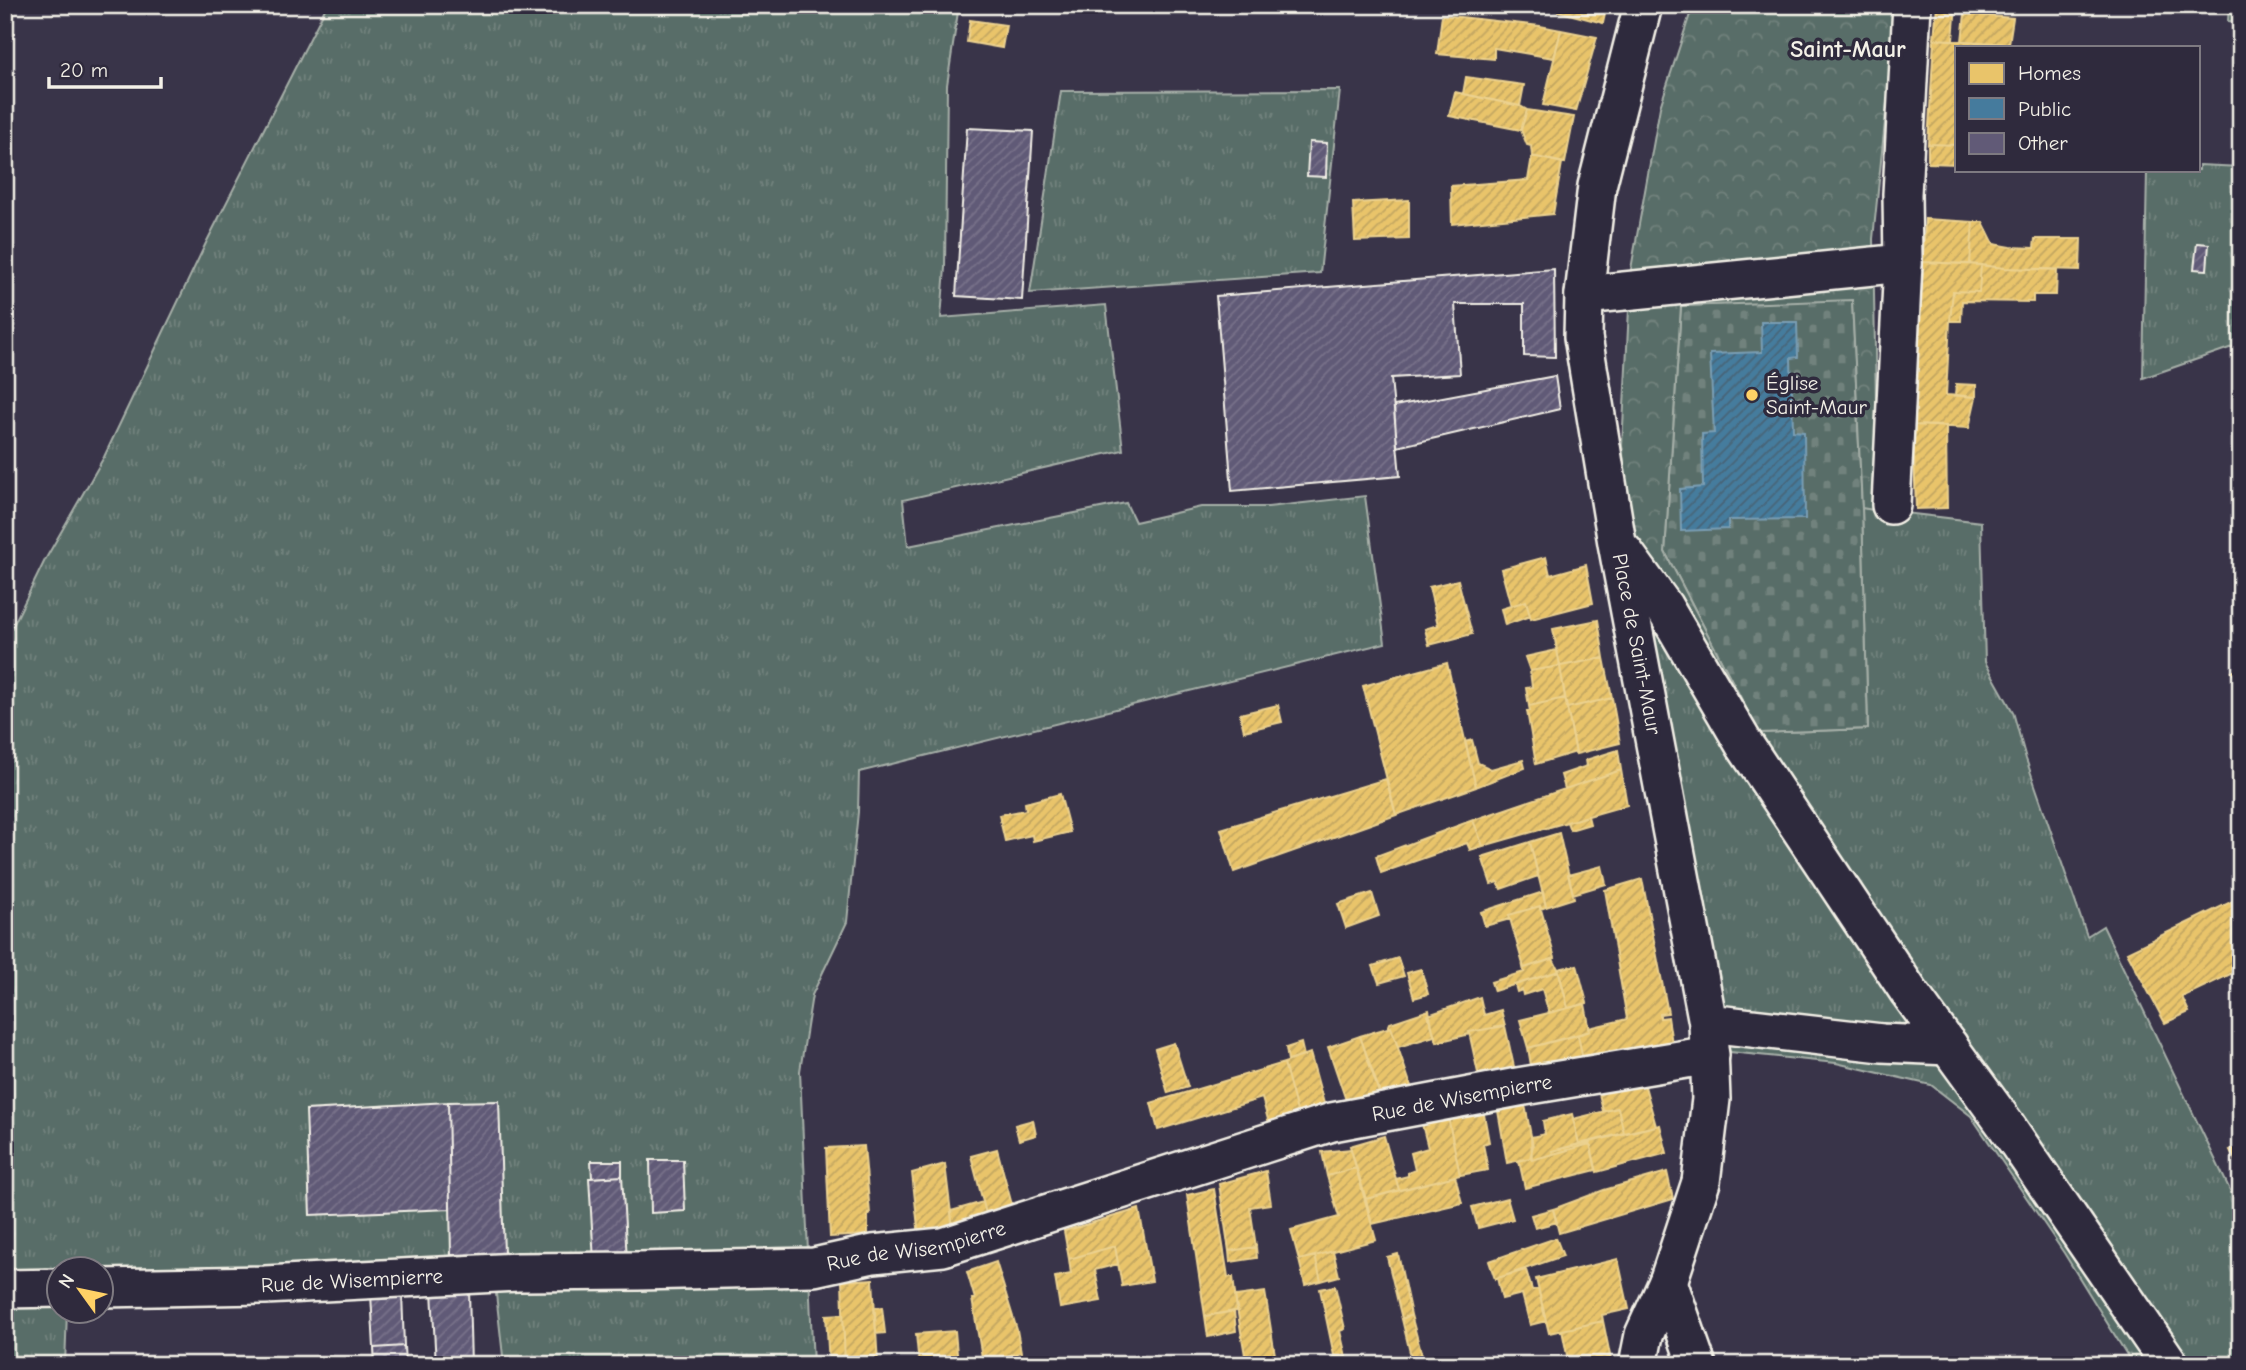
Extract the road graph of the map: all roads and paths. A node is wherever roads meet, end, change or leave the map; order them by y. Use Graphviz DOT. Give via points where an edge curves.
graph roads {
  1 [pos="1643,5"];
  2 [pos="1912,5"];
  3 [pos="1903,263"];
  4 [pos="1584,295"];
  5 [pos="1891,505"];
  6 [pos="1617,543"];
  7 [pos="1709,1039"];
  8 [pos="1949,1046"];
  9 [pos="1668,1282"];
  10 [pos="116,1287"];
  11 [pos="46,1288"];
  12 [pos="5,1289"];
  13 [pos="1638,1365"];
  14 [pos="1697,1365"];
  15 [pos="2170,1365"];
  1 -- 4 [label="street, Place de Saint-Maur" via="1597,186"];
  2 -- 3 [label="street"];
  3 -- 4 [label="street"];
  3 -- 5 [label="street"];
  4 -- 6 [label="street, Place de Saint-Maur" via="1583,337"];
  6 -- 7 [label="street, Place de Saint-Maur"];
  6 -- 8 [label="street" via="1664,607 1751,755"];
  7 -- 8 [label="street, Rue de Wisempierre"];
  7 -- 9 [label="street, Place de Saint-Maur" via="1711,1099 1701,1182"];
  7 -- 10 [label="street, Rue de Wisempierre" via="1518,1087 1332,1122 943,1247 873,1254 814,1267"];
  8 -- 15 [label="street"];
  9 -- 13 [label="street, Place de Saint-Maur" via="1644,1335"];
  9 -- 14 [label="street"];
  11 -- 12 [label="street"];
}
